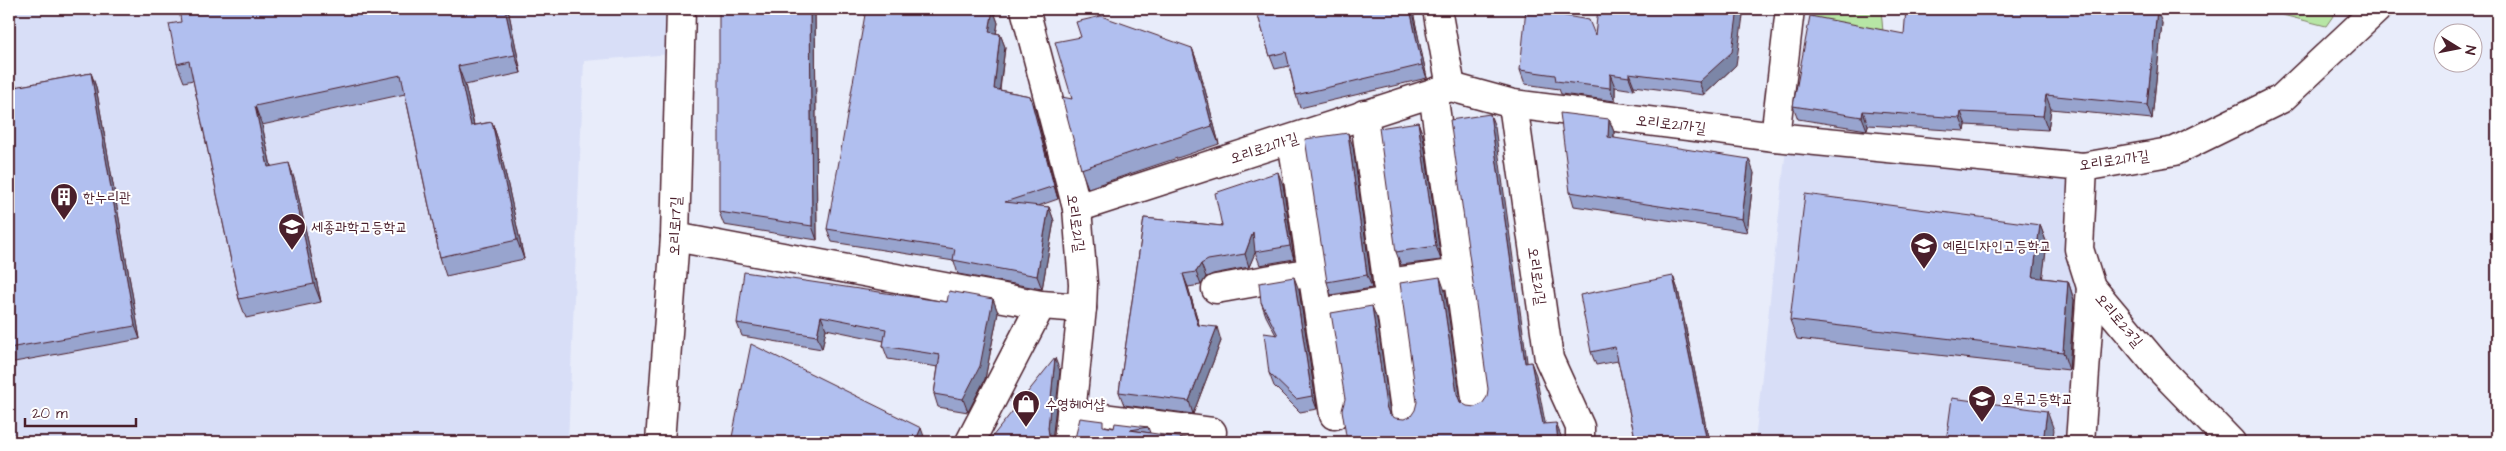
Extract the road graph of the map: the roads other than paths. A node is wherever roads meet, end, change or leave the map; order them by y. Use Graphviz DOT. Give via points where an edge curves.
graph roads {
  1 [pos="681,9"];
  2 [pos="1025,9"];
  3 [pos="1437,9"];
  4 [pos="1790,9"];
  5 [pos="2377,9"];
  6 [pos="1442,90"];
  7 [pos="1512,104"];
  8 [pos="1364,114"];
  9 [pos="1775,137"];
  10 [pos="1292,140"];
  11 [pos="2083,167"];
  12 [pos="1077,208"];
  13 [pos="675,238"];
  14 [pos="1312,272"];
  15 [pos="1458,273"];
  16 [pos="2091,287"];
  17 [pos="1216,288"];
  18 [pos="1388,292"];
  19 [pos="1041,305"];
  20 [pos="1082,308"];
  21 [pos="1318,313"];
  22 [pos="1477,405"];
  23 [pos="1071,414"];
  24 [pos="1334,415"];
  25 [pos="1406,417"];
  26 [pos="1212,432"];
  27 [pos="660,442"];
  28 [pos="970,442"];
  29 [pos="1068,442"];
  30 [pos="1580,442"];
  31 [pos="2080,442"];
  32 [pos="2231,442"];
  1 -- 13 [label="street, 오리로17길"];
  2 -- 12 [label="street, 오리로21길"];
  3 -- 6 [label="street"];
  4 -- 9 [label="street"];
  5 -- 11 [label="street, 오리로21가길" via="2281,99 2175,151"];
  6 -- 7 [label="street, 오리로21가길"];
  6 -- 8 [label="street, 오리로21가길"];
  6 -- 15 [label="street"];
  7 -- 9 [label="street, 오리로21가길"];
  7 -- 30 [label="street, 오리로21길" via="1549,359 1580,427"];
  8 -- 10 [label="street, 오리로21가길"];
  8 -- 18 [label="street"];
  9 -- 11 [label="street, 오리로21가길"];
  10 -- 12 [label="street, 오리로21가길"];
  10 -- 14 [label="street"];
  11 -- 16 [label="street, 오리로23길" via="2079,249"];
  12 -- 20 [label="street, 오리로21길"];
  13 -- 19 [label="street"];
  13 -- 27 [label="street, 오리로17길"];
  14 -- 17 [label="street"];
  14 -- 21 [label="street"];
  15 -- 18 [label="street"];
  15 -- 22 [label="street"];
  16 -- 31 [label="street"];
  16 -- 32 [label="street, 오리로23길" via="2160,368"];
  18 -- 21 [label="street"];
  18 -- 25 [label="street"];
  19 -- 20 [label="street"];
  19 -- 28 [label="street"];
  20 -- 23 [label="street, 오리로21길"];
  21 -- 24 [label="street"];
  23 -- 26 [label="street"];
  23 -- 29 [label="street, 오리로21길"];
}
